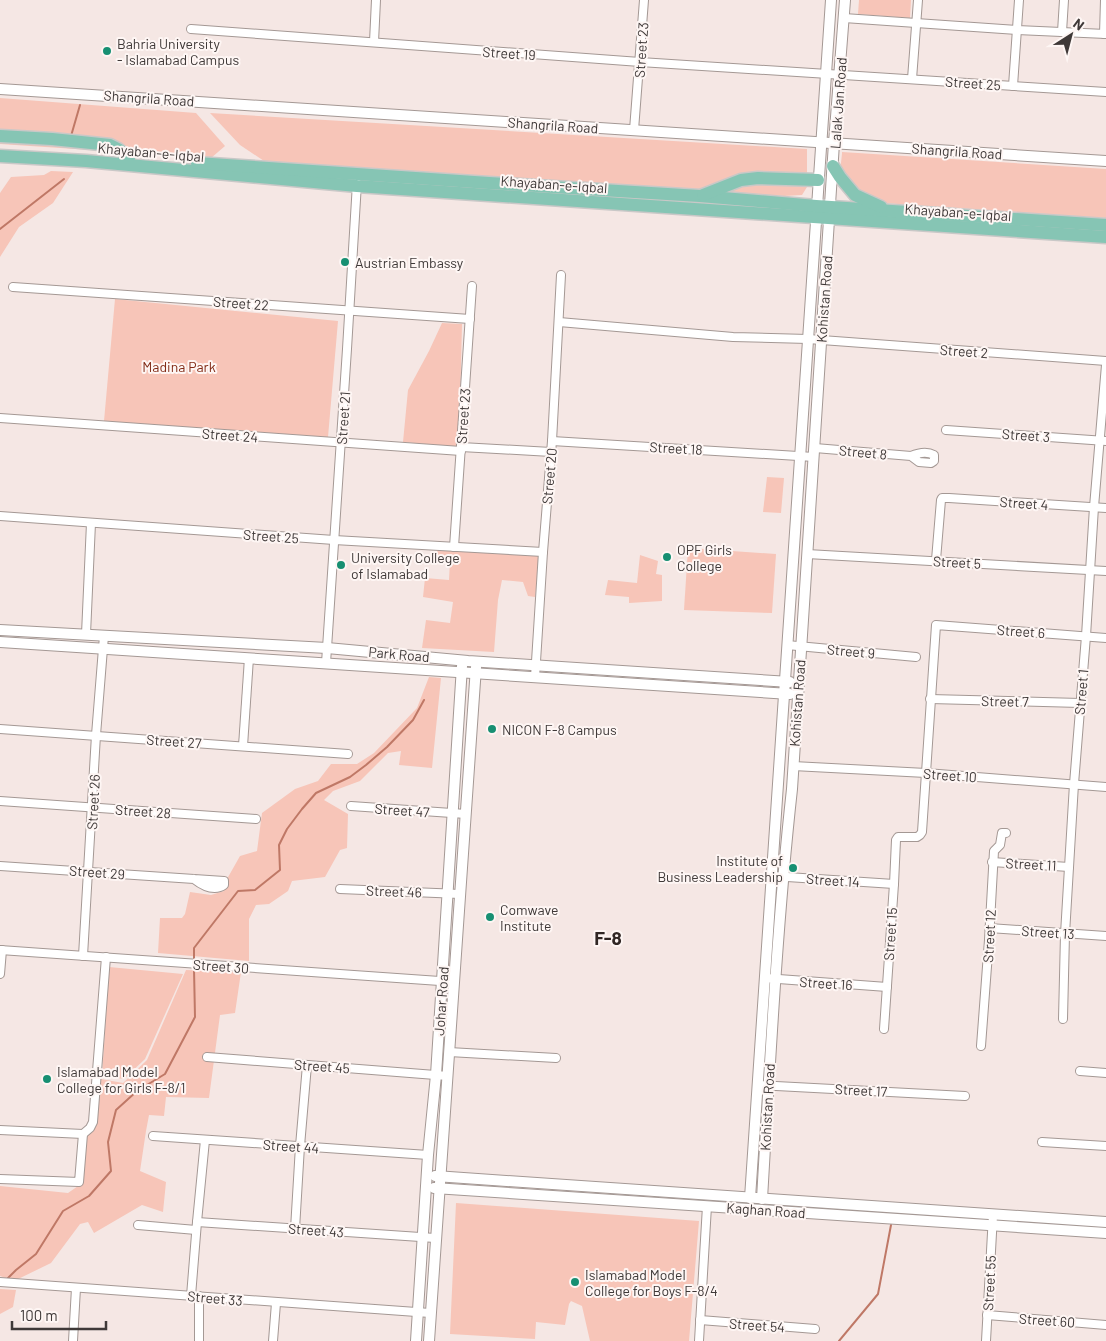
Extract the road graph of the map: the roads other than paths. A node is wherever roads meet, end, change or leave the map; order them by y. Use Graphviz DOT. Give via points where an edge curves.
graph roads {
  1 [pos="376,0"];
  2 [pos="644,0"];
  3 [pos="831,0"];
  4 [pos="845,0"];
  5 [pos="918,0"];
  6 [pos="1019,0"];
  7 [pos="1064,0"];
  8 [pos="1105,0"];
  9 [pos="844,18"];
  10 [pos="916,23"];
  11 [pos="191,29"];
  12 [pos="1017,30"];
  13 [pos="1062,32"];
  14 [pos="1105,34"];
  15 [pos="374,42"];
  16 [pos="640,62"];
  17 [pos="826,74"];
  18 [pos="840,74"];
  19 [pos="912,79"];
  20 [pos="1013,86"];
  21 [pos="0,89"];
  22 [pos="1106,92"];
  23 [pos="634,130"];
  24 [pos="0,136"];
  25 [pos="822,142"];
  26 [pos="834,143"];
  27 [pos="0,149"];
  28 [pos="0,156"];
  29 [pos="127,161"];
  30 [pos="1106,161"];
  31 [pos="0,162"];
  32 [pos="833,166"];
  33 [pos="357,180"];
  34 [pos="818,180"];
  35 [pos="700,196"];
  36 [pos="888,211"];
  37 [pos="816,212"];
  38 [pos="830,213"];
  39 [pos="1106,225"];
  40 [pos="1106,237"];
  41 [pos="561,275"];
  42 [pos="472,286"];
  43 [pos="13,287"];
  44 [pos="349,310"];
  45 [pos="470,319"];
  46 [pos="559,322"];
  47 [pos="808,339"];
  48 [pos="821,340"];
  49 [pos="1106,361"];
  50 [pos="1106,365"];
  51 [pos="0,418"];
  52 [pos="946,430"];
  53 [pos="1103,440"];
  54 [pos="552,441"];
  55 [pos="341,444"];
  56 [pos="461,449"];
  57 [pos="551,452"];
  58 [pos="814,453"];
  59 [pos="800,456"];
  60 [pos="911,456"];
  61 [pos="1094,507"];
  62 [pos="1106,508"];
  63 [pos="0,516"];
  64 [pos="92,523"];
  65 [pos="334,540"];
  66 [pos="454,546"];
  67 [pos="543,552"];
  68 [pos="807,554"];
  69 [pos="936,560"];
  70 [pos="1090,569"];
  71 [pos="1106,570"];
  72 [pos="0,630"];
  73 [pos="86,634"];
  74 [pos="104,636"];
  75 [pos="1086,636"];
  76 [pos="1106,638"];
  77 [pos="0,642"];
  78 [pos="787,645"];
  79 [pos="801,647"];
  80 [pos="104,648"];
  81 [pos="327,648"];
  82 [pos="916,657"];
  83 [pos="249,658"];
  84 [pos="462,660"];
  85 [pos="477,661"];
  86 [pos="326,663"];
  87 [pos="536,665"];
  88 [pos="462,672"];
  89 [pos="475,673"];
  90 [pos="535,677"];
  91 [pos="785,682"];
  92 [pos="799,683"];
  93 [pos="784,693"];
  94 [pos="798,694"];
  95 [pos="930,699"];
  96 [pos="1080,703"];
  97 [pos="0,729"];
  98 [pos="96,735"];
  99 [pos="243,746"];
  100 [pos="348,754"];
  101 [pos="779,765"];
  102 [pos="793,766"];
  103 [pos="926,773"];
  104 [pos="1074,784"];
  105 [pos="1106,786"];
  106 [pos="778,788"];
  107 [pos="792,789"];
  108 [pos="0,801"];
  109 [pos="351,806"];
  110 [pos="92,808"];
  111 [pos="453,813"];
  112 [pos="466,814"];
  113 [pos="256,819"];
  114 [pos="1006,833"];
  115 [pos="992,862"];
  116 [pos="0,866"];
  117 [pos="1069,867"];
  118 [pos="89,872"];
  119 [pos="777,876"];
  120 [pos="194,879"];
  121 [pos="894,884"];
  122 [pos="340,889"];
  123 [pos="448,893"];
  124 [pos="460,894"];
  125 [pos="989,928"];
  126 [pos="1065,934"];
  127 [pos="1106,936"];
  128 [pos="1,950"];
  129 [pos="83,956"];
  130 [pos="106,958"];
  131 [pos="0,974"];
  132 [pos="770,979"];
  133 [pos="442,982"];
  134 [pos="454,982"];
  135 [pos="887,987"];
  136 [pos="1063,1019"];
  137 [pos="884,1029"];
  138 [pos="981,1046"];
  139 [pos="449,1052"];
  140 [pos="207,1057"];
  141 [pos="556,1058"];
  142 [pos="307,1065"];
  143 [pos="1080,1071"];
  144 [pos="1106,1073"];
  145 [pos="436,1075"];
  146 [pos="448,1076"];
  147 [pos="763,1085"];
  148 [pos="965,1096"];
  149 [pos="0,1130"];
  150 [pos="83,1134"];
  151 [pos="153,1136"];
  152 [pos="205,1140"];
  153 [pos="1042,1142"];
  154 [pos="300,1146"];
  155 [pos="1106,1146"];
  156 [pos="428,1155"];
  157 [pos="426,1175"];
  158 [pos="441,1176"];
  159 [pos="0,1179"];
  160 [pos="488,1180"];
  161 [pos="426,1188"];
  162 [pos="440,1188"];
  163 [pos="629,1190"];
  164 [pos="487,1191"];
  165 [pos="750,1198"];
  166 [pos="762,1199"];
  167 [pos="628,1201"];
  168 [pos="707,1206"];
  169 [pos="993,1220"];
  170 [pos="1106,1222"];
  171 [pos="138,1225"];
  172 [pos="196,1226"];
  173 [pos="295,1229"];
  174 [pos="1106,1233"];
  175 [pos="422,1238"];
  176 [pos="435,1238"];
  177 [pos="0,1282"];
  178 [pos="76,1288"];
  179 [pos="195,1296"];
  180 [pos="276,1303"];
  181 [pos="417,1313"];
  182 [pos="430,1313"];
  183 [pos="987,1316"];
  184 [pos="700,1320"];
  185 [pos="1106,1324"];
  186 [pos="815,1329"];
  187 [pos="73,1341"];
  188 [pos="199,1341"];
  189 [pos="273,1341"];
  190 [pos="416,1341"];
  191 [pos="429,1341"];
  192 [pos="699,1341"];
  193 [pos="986,1341"];
  1 -- 15 [label="street"];
  2 -- 16 [label="street, Street 23"];
  3 -- 17 [label="street, Lalak Jan Road"];
  4 -- 9 [label="street, Lalak Jan Road"];
  5 -- 10 [label="street"];
  6 -- 12 [label="street"];
  7 -- 13 [label="street"];
  8 -- 14 [label="street"];
  9 -- 10 [label="street"];
  9 -- 18 [label="street, Lalak Jan Road"];
  10 -- 12 [label="street"];
  10 -- 19 [label="street"];
  11 -- 15 [label="street, Street 19"];
  12 -- 13 [label="street"];
  12 -- 20 [label="street"];
  13 -- 14 [label="street"];
  15 -- 16 [label="street, Street 19"];
  16 -- 17 [label="street, Street 19"];
  16 -- 23 [label="street, Street 23"];
  17 -- 18 [label="street, Street 19"];
  17 -- 25 [label="street, Lalak Jan Road"];
  18 -- 19 [label="street, Street 25"];
  18 -- 26 [label="street, Lalak Jan Road"];
  19 -- 20 [label="street, Street 25"];
  20 -- 22 [label="street, Street 25"];
  21 -- 23 [label="street, Shangrila Road"];
  23 -- 25 [label="street, Shangrila Road"];
  24 -- 29 [label="main road" via="110,145 118,149"];
  25 -- 26 [label="street, Shangrila Road"];
  25 -- 34 [label="street, Lalak Jan Road"];
  26 -- 30 [label="street, Shangrila Road"];
  26 -- 32 [label="street, Lalak Jan Road"];
  27 -- 29 [label="main road, Khayaban-e-Iqbal"];
  28 -- 29 [label="main road, Khayaban-e-Iqbal"];
  29 -- 31 [label="main road" via="108,169"];
  29 -- 33 [label="main road, Khayaban-e-Iqbal"];
  32 -- 36 [label="main road" via="855,195"];
  32 -- 38 [label="street, Lalak Jan Road"];
  33 -- 35 [label="main road, Khayaban-e-Iqbal"];
  33 -- 37 [label="main road, Khayaban-e-Iqbal"];
  33 -- 44 [label="street, Street 21"];
  34 -- 35 [label="main road" via="741,180"];
  34 -- 37 [label="street, Lalak Jan Road"];
  35 -- 37 [label="main road, Khayaban-e-Iqbal"];
  36 -- 38 [label="main road, Khayaban-e-Iqbal"];
  36 -- 39 [label="main road, Khayaban-e-Iqbal"];
  37 -- 38 [label="main road, Khayaban-e-Iqbal"];
  37 -- 47 [label="street, Kohistan Road"];
  38 -- 40 [label="main road, Khayaban-e-Iqbal"];
  38 -- 48 [label="street, Kohistan Road"];
  41 -- 46 [label="street, Street 20"];
  42 -- 45 [label="street, Street 23"];
  43 -- 44 [label="street, Street 22"];
  44 -- 45 [label="street, Street 22"];
  44 -- 55 [label="street, Street 21"];
  45 -- 56 [label="street, Street 23"];
  46 -- 47 [label="street"];
  46 -- 54 [label="street, Street 20"];
  47 -- 48 [label="street, Street 2"];
  47 -- 59 [label="street, Kohistan Road"];
  48 -- 49 [label="street, Street 2"];
  48 -- 58 [label="street, Kohistan Road"];
  50 -- 53 [label="street, Street 1"];
  51 -- 55 [label="street, Street 24"];
  52 -- 53 [label="street, Street 3"];
  53 -- 61 [label="street, Street 1"];
  54 -- 57 [label="street, Street 20"];
  54 -- 59 [label="street, Street 18"];
  55 -- 56 [label="street, Street 24"];
  55 -- 65 [label="street, Street 21"];
  56 -- 57 [label="street, Street 24"];
  56 -- 66 [label="street, Street 23"];
  57 -- 67 [label="street, Street 20"];
  58 -- 59 [label="street, Street 18"];
  58 -- 60 [label="street, Street 8"];
  58 -- 68 [label="street, Kohistan Road"];
  59 -- 78 [label="street, Kohistan Road"];
  61 -- 62 [label="street, Street 4"];
  61 -- 69 [label="street, Street 4" via="942,498"];
  61 -- 70 [label="street, Street 1"];
  63 -- 64 [label="street, Street 25"];
  64 -- 65 [label="street, Street 25"];
  64 -- 73 [label="street"];
  65 -- 66 [label="street, Street 25"];
  65 -- 81 [label="street, Street 21"];
  66 -- 67 [label="street, Street 25"];
  67 -- 87 [label="street, Street 20"];
  68 -- 69 [label="street, Street 5"];
  68 -- 79 [label="street, Kohistan Road"];
  69 -- 70 [label="street, Street 5"];
  70 -- 71 [label="street, Street 5"];
  70 -- 75 [label="street, Street 1"];
  72 -- 73 [label="street, Park Road"];
  73 -- 74 [label="street, Park Road"];
  74 -- 80 [label="street, Street 26"];
  74 -- 81 [label="street, Park Road"];
  75 -- 76 [label="street, Street 6"];
  75 -- 95 [label="street, Street 6" via="936,625"];
  75 -- 96 [label="street, Street 1"];
  77 -- 80 [label="street, Park Road"];
  78 -- 79 [label="street, Street 9"];
  78 -- 91 [label="street, Kohistan Road"];
  79 -- 82 [label="street, Street 9"];
  79 -- 92 [label="street, Kohistan Road"];
  80 -- 83 [label="street, Park Road"];
  80 -- 98 [label="street, Street 26"];
  81 -- 84 [label="street, Park Road"];
  81 -- 86 [label="street, Street 21"];
  83 -- 86 [label="street, Park Road"];
  83 -- 99 [label="street"];
  84 -- 85 [label="street, Park Road"];
  84 -- 88 [label="street, Johar Road"];
  85 -- 87 [label="street, Park Road"];
  85 -- 89 [label="street, Johar Road"];
  86 -- 88 [label="street, Park Road"];
  87 -- 90 [label="street, Street 20"];
  87 -- 91 [label="street, Park Road"];
  88 -- 89 [label="street, Park Road"];
  88 -- 111 [label="street, Johar Road"];
  89 -- 90 [label="street, Park Road"];
  89 -- 112 [label="street, Johar Road"];
  90 -- 93 [label="street, Park Road"];
  91 -- 92 [label="street, Park Road"];
  91 -- 93 [label="street, Kohistan Road"];
  92 -- 94 [label="street, Kohistan Road"];
  93 -- 94 [label="street, Park Road"];
  93 -- 101 [label="street, Kohistan Road"];
  94 -- 102 [label="street, Kohistan Road"];
  95 -- 96 [label="street, Street 7"];
  95 -- 103 [label="street"];
  96 -- 104 [label="street, Street 1"];
  97 -- 98 [label="street, Street 27"];
  98 -- 99 [label="street, Street 27"];
  98 -- 110 [label="street, Street 26"];
  99 -- 100 [label="street, Street 27"];
  101 -- 102 [label="street"];
  101 -- 106 [label="street, Kohistan Road"];
  102 -- 103 [label="street, Street 10"];
  102 -- 107 [label="street, Kohistan Road"];
  103 -- 104 [label="street, Street 10"];
  103 -- 121 [label="street, Street 15" via="922,832 896,840"];
  104 -- 105 [label="street, Street 10"];
  104 -- 117 [label="street, Street 1"];
  106 -- 107 [label="street"];
  106 -- 119 [label="street, Kohistan Road"];
  107 -- 119 [label="street, Kohistan Road"];
  108 -- 110 [label="street, Street 28"];
  109 -- 111 [label="street, Street 47"];
  110 -- 113 [label="street, Street 28"];
  110 -- 118 [label="street, Street 26"];
  111 -- 112 [label="street, Street 47"];
  111 -- 123 [label="street, Johar Road"];
  112 -- 124 [label="street, Johar Road"];
  114 -- 115 [label="street, Street 12" via="1002,833"];
  115 -- 117 [label="street, Street 11"];
  115 -- 125 [label="street, Street 12"];
  116 -- 118 [label="street, Street 29"];
  117 -- 126 [label="street, Street 1"];
  118 -- 120 [label="street, Street 29"];
  118 -- 129 [label="street, Street 26"];
  119 -- 121 [label="street, Street 14"];
  119 -- 132 [label="street, Kohistan Road"];
  121 -- 135 [label="street, Street 15"];
  122 -- 123 [label="street, Street 46"];
  123 -- 124 [label="street, Street 46"];
  123 -- 133 [label="street, Johar Road"];
  124 -- 134 [label="street, Johar Road"];
  125 -- 126 [label="street, Street 13"];
  125 -- 138 [label="street, Street 12"];
  126 -- 127 [label="street, Street 13"];
  126 -- 136 [label="street, Street 1"];
  128 -- 129 [label="street, Street 30"];
  128 -- 131 [label="street"];
  129 -- 130 [label="street, Street 30"];
  130 -- 133 [label="street, Street 30"];
  130 -- 150 [label="street" via="93,1122"];
  132 -- 135 [label="street, Street 16"];
  132 -- 147 [label="street, Kohistan Road"];
  133 -- 134 [label="street, Street 30"];
  133 -- 145 [label="street, Johar Road"];
  134 -- 139 [label="street, Johar Road"];
  135 -- 137 [label="street, Street 15"];
  139 -- 141 [label="street"];
  139 -- 146 [label="street, Johar Road"];
  140 -- 142 [label="street, Street 45"];
  142 -- 145 [label="street, Street 45"];
  142 -- 154 [label="street"];
  143 -- 144 [label="street"];
  145 -- 146 [label="street, Street 45"];
  145 -- 156 [label="street, Johar Road"];
  146 -- 158 [label="street, Johar Road"];
  147 -- 148 [label="street, Street 17"];
  147 -- 165 [label="street, Kohistan Road"];
  147 -- 166 [label="street, Kohistan Road"];
  149 -- 150 [label="street"];
  150 -- 159 [label="street" via="79,1182"];
  151 -- 152 [label="street, Street 44"];
  152 -- 154 [label="street, Street 44"];
  152 -- 172 [label="street"];
  153 -- 155 [label="street"];
  154 -- 156 [label="street, Street 44"];
  154 -- 173 [label="street"];
  156 -- 157 [label="street, Johar Road"];
  157 -- 158 [label="street, Kaghan Road"];
  157 -- 161 [label="street, Johar Road"];
  158 -- 160 [label="street, Kaghan Road"];
  158 -- 162 [label="street, Johar Road"];
  160 -- 163 [label="street, Kaghan Road"];
  160 -- 164 [label="street"];
  161 -- 162 [label="street, Kaghan Road"];
  161 -- 175 [label="street, Johar Road"];
  162 -- 164 [label="street, Kaghan Road"];
  162 -- 176 [label="street, Johar Road"];
  163 -- 165 [label="street, Kaghan Road"];
  163 -- 167 [label="street"];
  164 -- 167 [label="street, Kaghan Road"];
  165 -- 166 [label="street, Kaghan Road"];
  166 -- 169 [label="street, Kaghan Road"];
  167 -- 168 [label="street, Kaghan Road"];
  168 -- 169 [label="street, Kaghan Road"];
  168 -- 184 [label="street"];
  169 -- 170 [label="street, Kaghan Road"];
  169 -- 174 [label="street, Kaghan Road"];
  169 -- 183 [label="street, Street 55"];
  171 -- 172 [label="street, Street 43"];
  172 -- 173 [label="street, Street 43"];
  172 -- 179 [label="street"];
  173 -- 175 [label="street, Street 43"];
  175 -- 176 [label="street, Street 43"];
  175 -- 181 [label="street, Johar Road"];
  176 -- 182 [label="street, Johar Road"];
  177 -- 178 [label="street, Street 33"];
  178 -- 179 [label="street, Street 33"];
  178 -- 187 [label="street"];
  179 -- 180 [label="street, Street 33"];
  179 -- 188 [label="street"];
  180 -- 181 [label="street, Street 33"];
  180 -- 189 [label="street"];
  181 -- 182 [label="street, Street 33"];
  181 -- 190 [label="street, Johar Road"];
  182 -- 191 [label="street, Johar Road"];
  183 -- 185 [label="street, Street 60"];
  183 -- 193 [label="street, Street 55"];
  184 -- 186 [label="street, Street 54"];
  184 -- 192 [label="street"];
}
